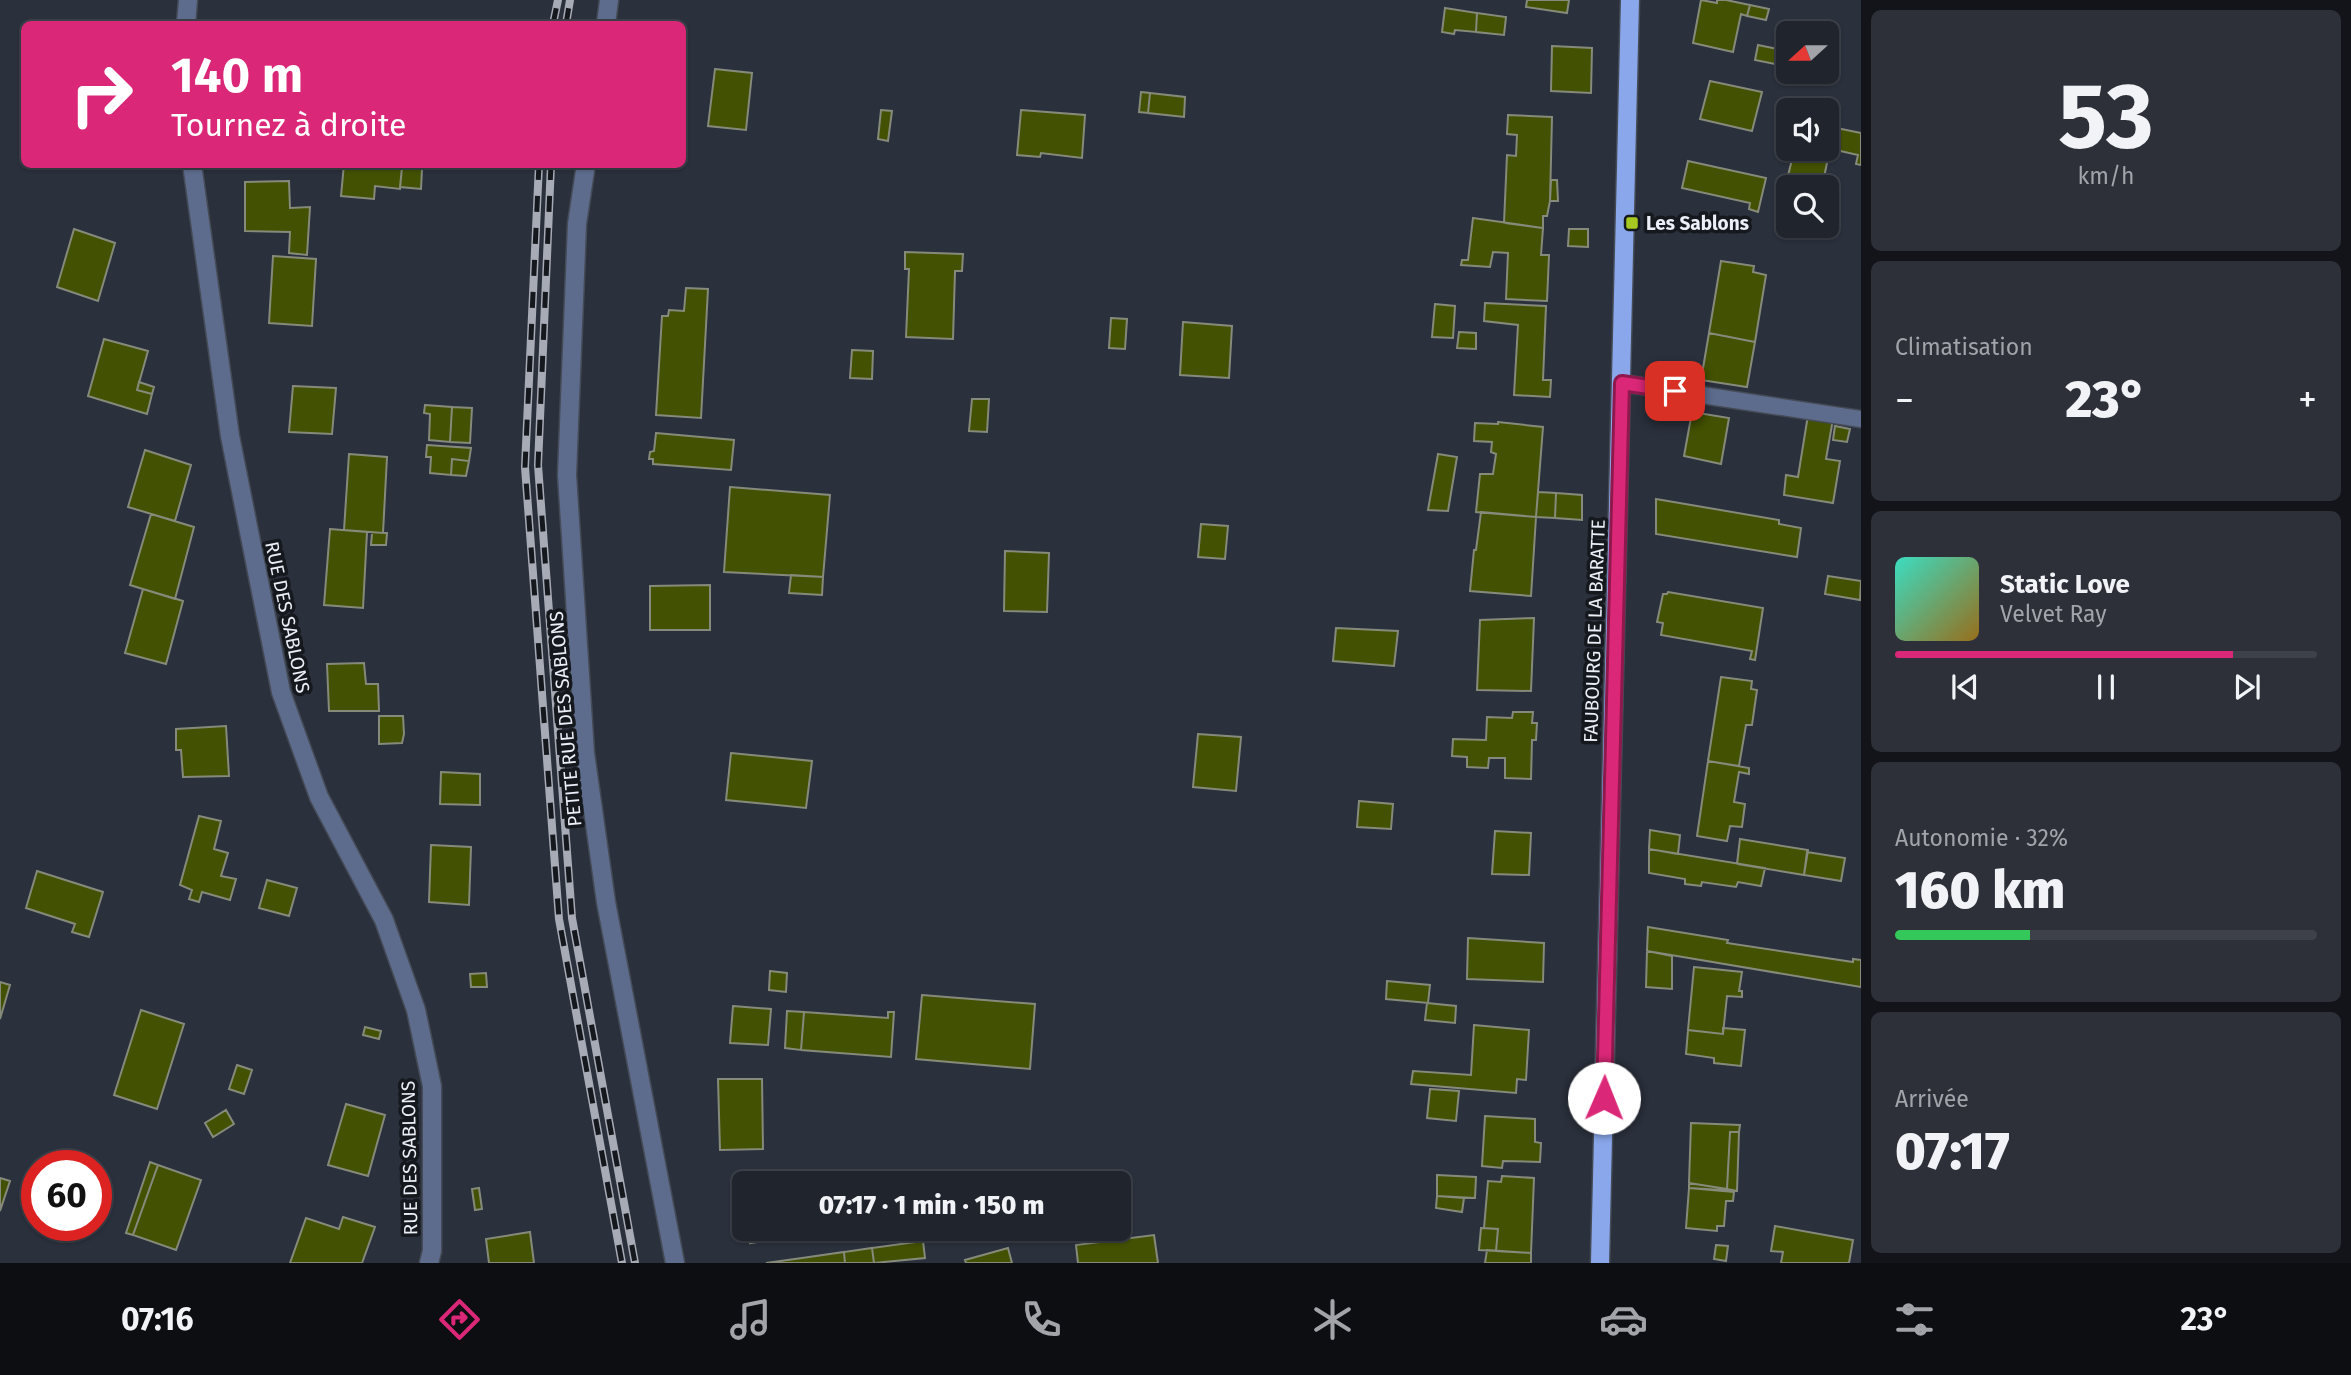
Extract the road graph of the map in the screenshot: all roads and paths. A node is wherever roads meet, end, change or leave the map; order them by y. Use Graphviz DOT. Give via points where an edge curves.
graph roads {
  1 [pos="188,0"];
  2 [pos="609,0"];
  3 [pos="1630,0"];
  4 [pos="186,21"];
  5 [pos="606,21"];
  6 [pos="193,168"];
  7 [pos="585,168"];
  8 [pos="1622,383"];
  9 [pos="1861,419"];
  10 [pos="429,1263"];
  11 [pos="675,1263"];
  12 [pos="1600,1263"];
  1 -- 4 [label="street"];
  2 -- 5 [label="street"];
  3 -- 8 [label="main road, FAUBOURG DE LA BARATTE"];
  6 -- 10 [label="street, RUE DES SABLONS" via="230,436 281,692 319,797 384,920 416,1010 432,1086"];
  7 -- 11 [label="street, PETITE RUE DES SABLONS" via="577,224 567,475 585,753 606,902"];
  8 -- 9 [label="lane"];
  8 -- 12 [label="main road, FAUBOURG DE LA BARATTE"];
}
